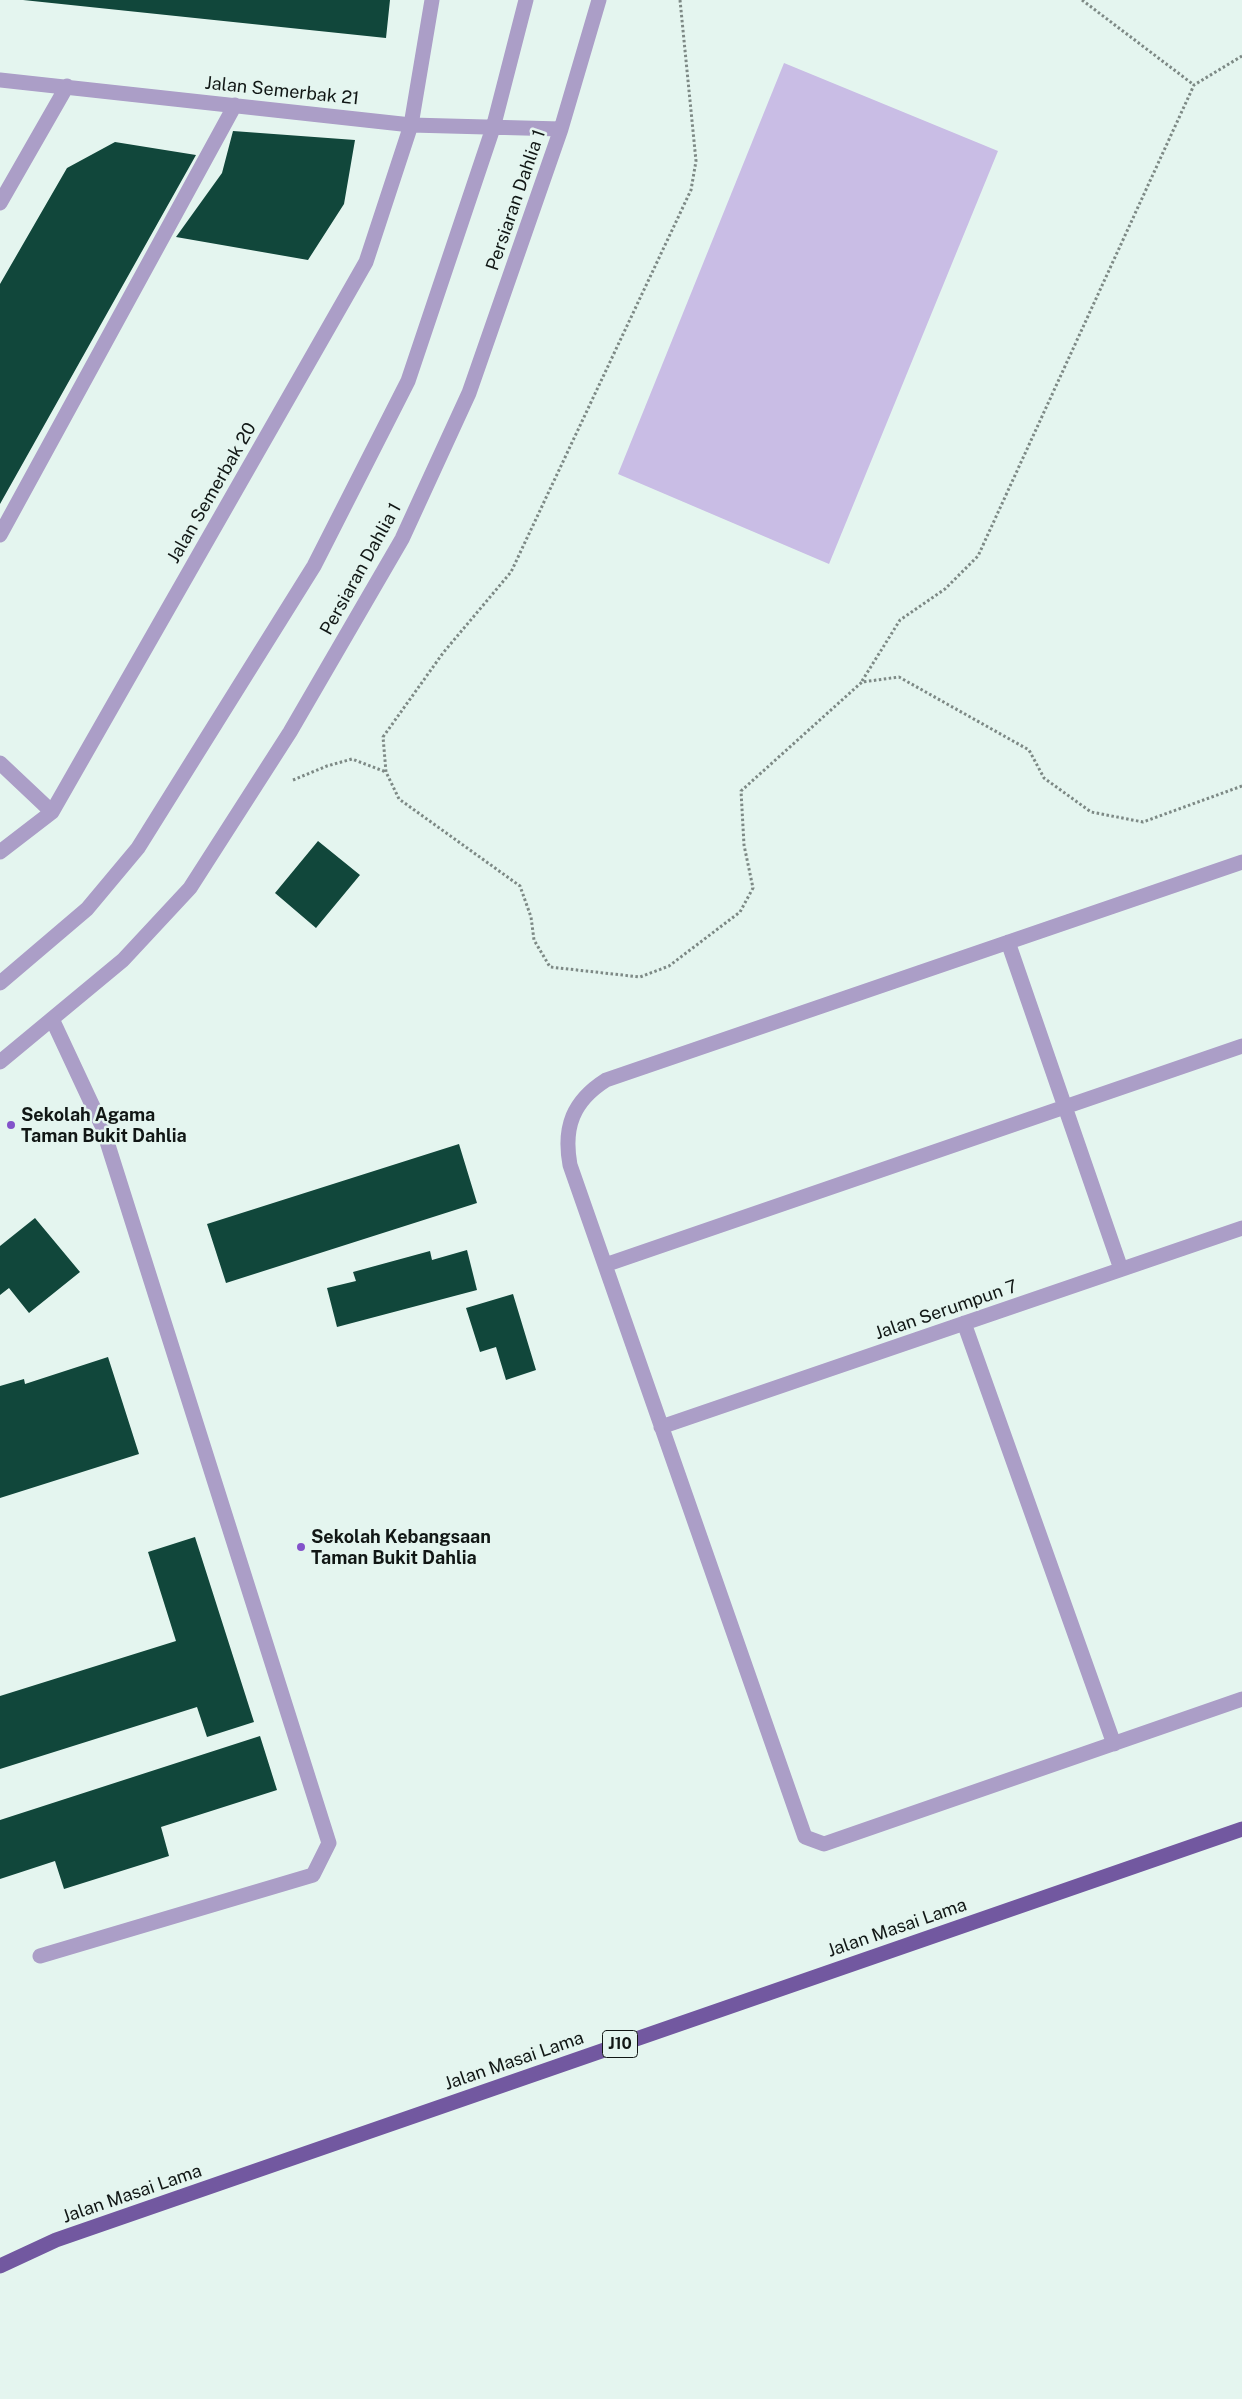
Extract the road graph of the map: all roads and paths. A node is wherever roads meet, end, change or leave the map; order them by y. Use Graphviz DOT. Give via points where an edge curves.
graph roads {
  1 [pos="432,0"];
  2 [pos="526,0"];
  3 [pos="599,0"];
  4 [pos="680,0"];
  5 [pos="1082,0"];
  6 [pos="1242,56"];
  7 [pos="0,80"];
  8 [pos="1194,84"];
  9 [pos="67,86"];
  10 [pos="235,105"];
  11 [pos="411,125"];
  12 [pos="493,128"];
  13 [pos="561,129"];
  14 [pos="0,203"];
  15 [pos="0,535"];
  16 [pos="862,682"];
  17 [pos="0,764"];
  18 [pos="386,772"];
  19 [pos="286,784"];
  20 [pos="1242,786"];
  21 [pos="52,812"];
  22 [pos="0,852"];
  23 [pos="1242,862"];
  24 [pos="1008,942"];
  25 [pos="0,984"];
  26 [pos="52,1019"];
  27 [pos="1242,1046"];
  28 [pos="0,1062"];
  29 [pos="1065,1107"];
  30 [pos="1242,1228"];
  31 [pos="605,1265"];
  32 [pos="1121,1269"];
  33 [pos="964,1323"];
  34 [pos="661,1427"];
  35 [pos="1242,1699"];
  36 [pos="1114,1744"];
  37 [pos="1242,1829"];
  38 [pos="40,1956"];
  39 [pos="0,2266"];
  1 -- 11 [label="street, Jalan Semerbak 20"];
  2 -- 12 [label="street"];
  3 -- 13 [label="street, Persiaran Dahlia 1"];
  4 -- 18 [label="path" via="696,161 691,190 510,572 443,653 384,737"];
  5 -- 8 [label="path"];
  6 -- 8 [label="path"];
  7 -- 9 [label="street, Jalan Semerbak 21"];
  8 -- 16 [label="path" via="978,556 945,589 900,620"];
  9 -- 10 [label="street, Jalan Semerbak 21"];
  9 -- 14 [label="street"];
  10 -- 11 [label="street, Jalan Semerbak 21"];
  10 -- 15 [label="street"];
  11 -- 12 [label="street, Jalan Semerbak 21"];
  11 -- 21 [label="street, Jalan Semerbak 20" via="366,262"];
  12 -- 13 [label="street, Jalan Semerbak 21"];
  12 -- 25 [label="street" via="408,381 314,566 138,848 86,909"];
  13 -- 26 [label="street, Persiaran Dahlia 1" via="469,393 397,548 290,732 190,888 123,960"];
  16 -- 18 [label="path" via="741,791 744,845 753,888 740,912 669,966 640,978 550,967 534,940 531,917 520,886 399,799"];
  16 -- 20 [label="path" via="899,677 1029,750 1044,778 1091,812 1143,822"];
  17 -- 21 [label="street"];
  18 -- 19 [label="path" via="352,759"];
  21 -- 22 [label="street, Jalan Semerbak 20"];
  23 -- 24 [label="street"];
  24 -- 29 [label="street"];
  24 -- 31 [label="street" via="606,1080 592,1089 575,1109 568,1130 567,1149"];
  26 -- 28 [label="street, Persiaran Dahlia 1"];
  26 -- 38 [label="street" via="102,1126 329,1844 313,1875"];
  27 -- 29 [label="street"];
  29 -- 31 [label="street"];
  29 -- 32 [label="street"];
  30 -- 32 [label="street, Jalan Serumpun 7"];
  31 -- 34 [label="street"];
  32 -- 33 [label="street, Jalan Serumpun 7"];
  33 -- 34 [label="street, Jalan Serumpun 7"];
  33 -- 36 [label="street"];
  34 -- 36 [label="street" via="805,1837 824,1844"];
  35 -- 36 [label="street"];
  37 -- 39 [label="main road, Jalan Masai Lama / J10" via="56,2240"];
}
